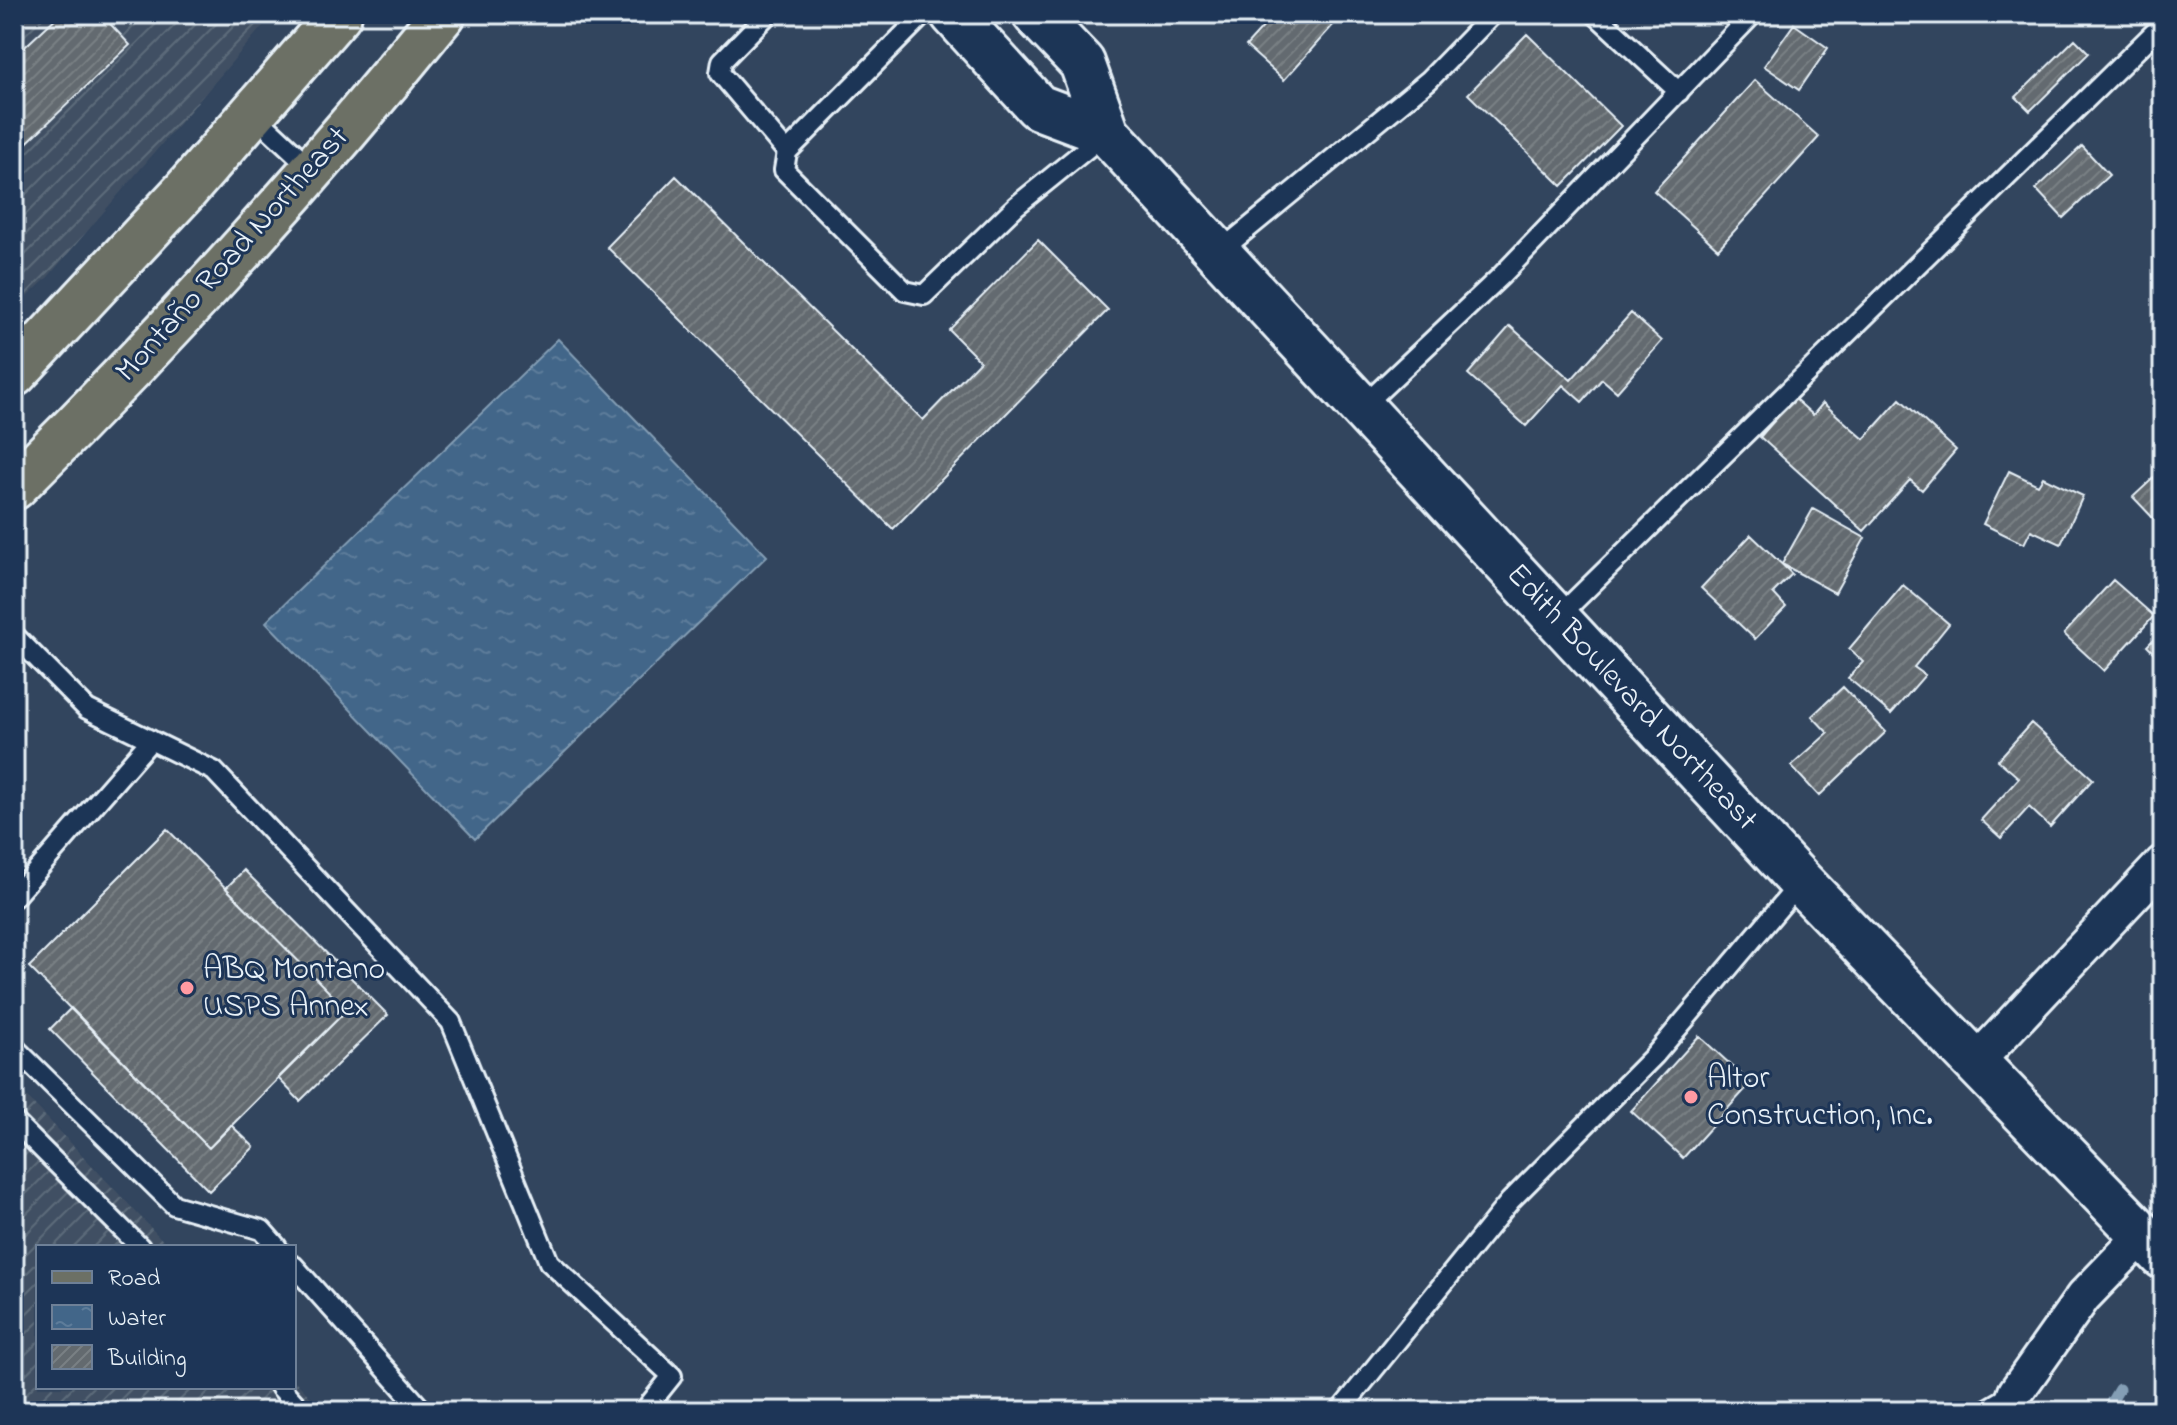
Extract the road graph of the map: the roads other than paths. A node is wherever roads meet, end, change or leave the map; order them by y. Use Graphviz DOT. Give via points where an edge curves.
graph roads {
  1 [pos="339,14"];
  2 [pos="443,14"];
  3 [pos="768,14"];
  4 [pos="924,14"];
  5 [pos="953,14"];
  6 [pos="1035,14"];
  7 [pos="1493,14"];
  8 [pos="1595,14"];
  9 [pos="1753,14"];
  10 [pos="2163,24"];
  11 [pos="1679,92"];
  12 [pos="253,114"];
  13 [pos="1107,133"];
  14 [pos="787,152"];
  15 [pos="312,169"];
  16 [pos="1218,253"];
  17 [pos="14,374"];
  18 [pos="1361,408"];
  19 [pos="14,487"];
  20 [pos="1557,618"];
  21 [pos="14,635"];
  22 [pos="151,740"];
  23 [pos="2163,863"];
  24 [pos="1801,882"];
  25 [pos="14,897"];
  26 [pos="14,1047"];
  27 [pos="1975,1063"];
  28 [pos="14,1121"];
  29 [pos="138,1245"];
  30 [pos="275,1245"];
  31 [pos="2153,1246"];
  32 [pos="296,1268"];
  33 [pos="282,1389"];
  34 [pos="2013,1402"];
  35 [pos="302,1411"];
  36 [pos="423,1411"];
  37 [pos="644,1411"];
  38 [pos="1340,1411"];
  39 [pos="1984,1411"];
  1 -- 12 [label="main road"];
  2 -- 15 [label="main road, Montaño Road Northeast"];
  3 -- 14 [label="lane" via="722,61 720,73"];
  4 -- 14 [label="lane"];
  5 -- 13 [label="street, Edith Boulevard Northeast" via="1038,107"];
  6 -- 13 [label="street, Edith Boulevard Northeast" via="1082,63"];
  7 -- 16 [label="lane" via="1429,80"];
  8 -- 11 [label="lane"];
  9 -- 11 [label="lane"];
  10 -- 20 [label="lane"];
  11 -- 18 [label="lane" via="1494,283"];
  12 -- 15 [label="lane"];
  12 -- 17 [label="main road"];
  13 -- 14 [label="lane" via="1016,206 924,295 905,291 784,170"];
  13 -- 16 [label="street, Edith Boulevard Northeast"];
  15 -- 19 [label="main road, Montaño Road Northeast" via="136,366"];
  16 -- 18 [label="street, Edith Boulevard Northeast"];
  18 -- 20 [label="street, Edith Boulevard Northeast"];
  20 -- 24 [label="street, Edith Boulevard Northeast"];
  21 -- 22 [label="lane" via="87,709"];
  22 -- 25 [label="lane"];
  22 -- 37 [label="lane" via="214,771 451,1022 549,1262 672,1376"];
  23 -- 27 [label="street"];
  24 -- 27 [label="street, Edith Boulevard Northeast"];
  24 -- 38 [label="lane" via="1655,1055 1510,1201"];
  26 -- 30 [label="lane" via="174,1205 262,1230"];
  27 -- 31 [label="street, Edith Boulevard Northeast"];
  28 -- 29 [label="lane"];
  31 -- 34 [label="street" via="2083,1297"];
  32 -- 36 [label="lane"];
  33 -- 35 [label="lane"];
  34 -- 39 [label="lane"];
}
